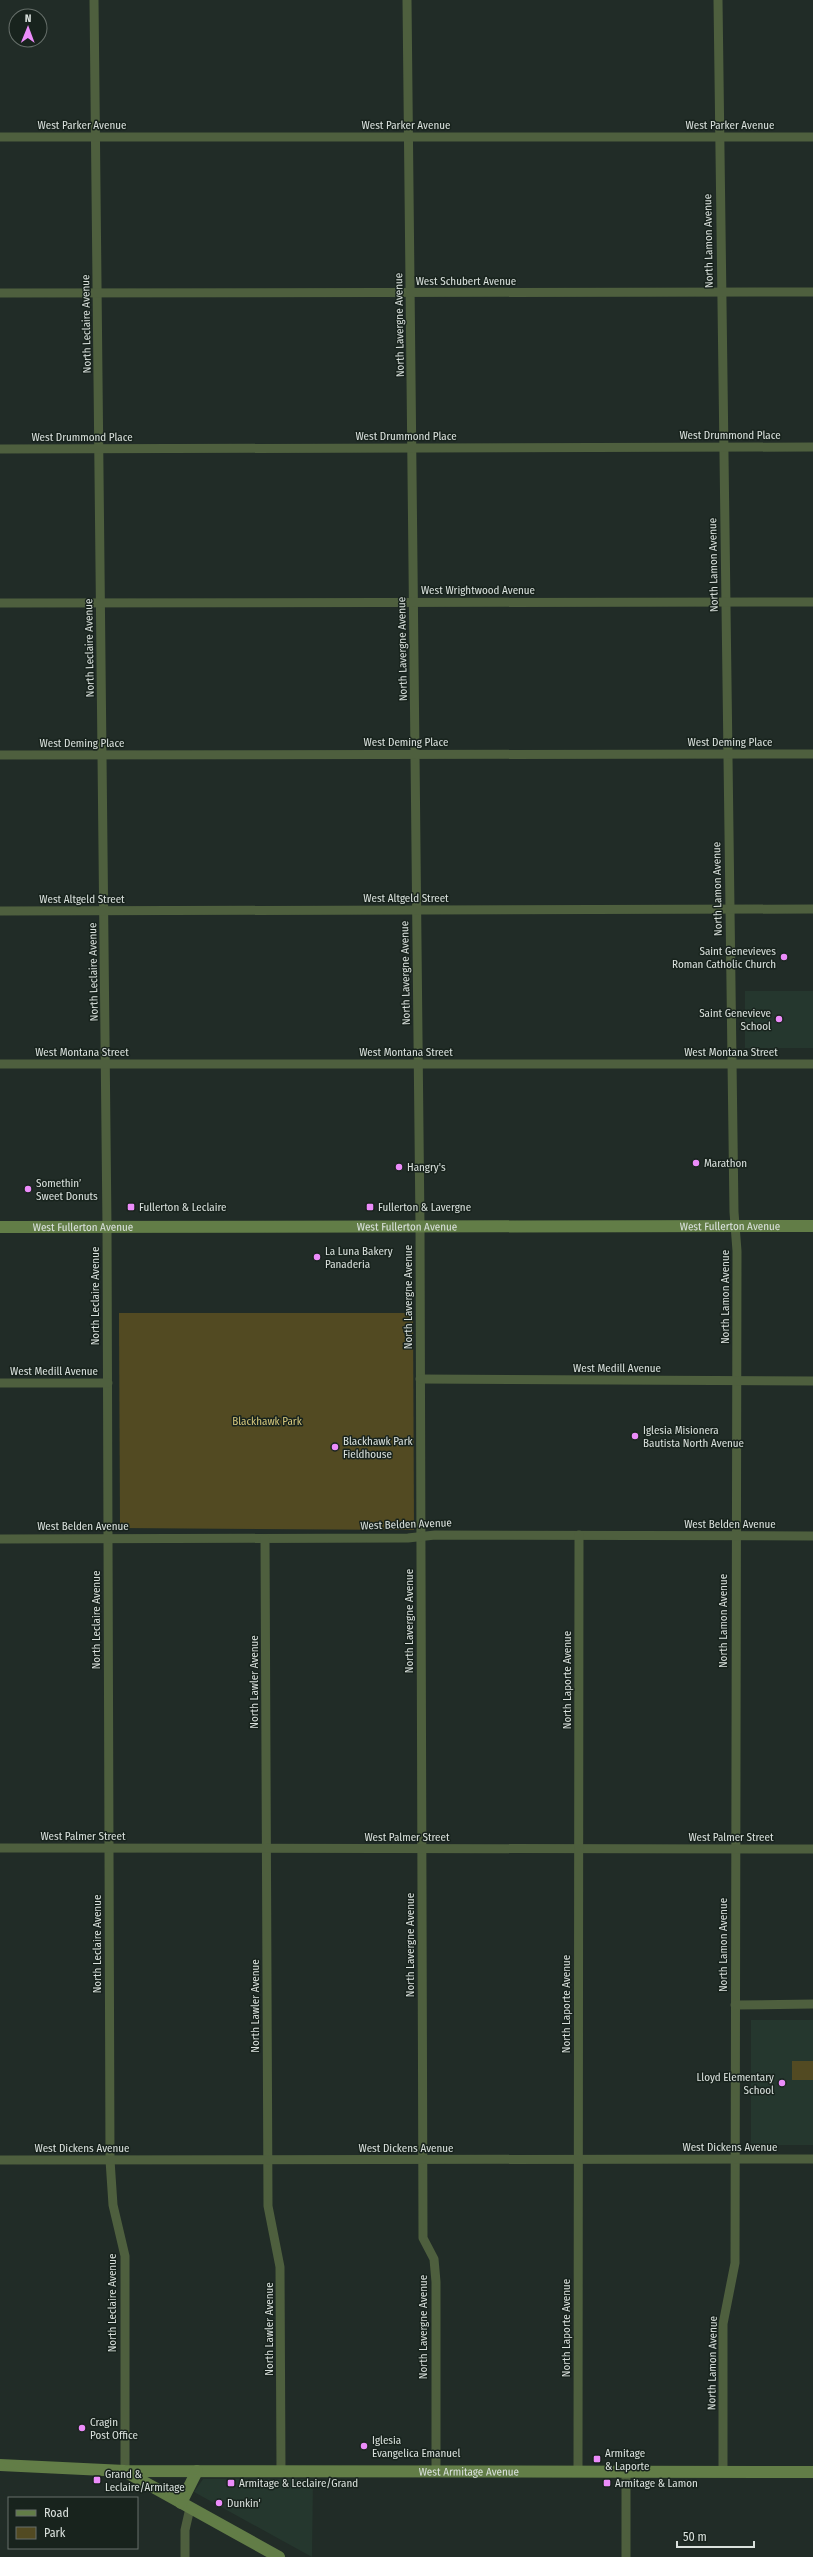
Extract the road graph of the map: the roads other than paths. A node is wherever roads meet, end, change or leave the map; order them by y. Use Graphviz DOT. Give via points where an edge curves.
graph roads {
  1 [pos="94,0"];
  2 [pos="407,0"];
  3 [pos="718,0"];
  4 [pos="0,137"];
  5 [pos="96,137"];
  6 [pos="409,137"];
  7 [pos="719,137"];
  8 [pos="813,137"];
  9 [pos="721,292"];
  10 [pos="813,292"];
  11 [pos="0,293"];
  12 [pos="98,293"];
  13 [pos="410,293"];
  14 [pos="723,447"];
  15 [pos="813,447"];
  16 [pos="412,448"];
  17 [pos="0,449"];
  18 [pos="99,449"];
  19 [pos="0,602"];
  20 [pos="101,602"];
  21 [pos="414,602"];
  22 [pos="725,602"];
  23 [pos="813,602"];
  24 [pos="415,754"];
  25 [pos="727,754"];
  26 [pos="813,754"];
  27 [pos="0,755"];
  28 [pos="102,755"];
  29 [pos="729,909"];
  30 [pos="813,909"];
  31 [pos="104,910"];
  32 [pos="417,910"];
  33 [pos="0,911"];
  34 [pos="0,1064"];
  35 [pos="105,1064"];
  36 [pos="418,1064"];
  37 [pos="731,1064"];
  38 [pos="813,1064"];
  39 [pos="107,1226"];
  40 [pos="420,1226"];
  41 [pos="735,1226"];
  42 [pos="813,1226"];
  43 [pos="0,1227"];
  44 [pos="420,1379"];
  45 [pos="737,1381"];
  46 [pos="813,1381"];
  47 [pos="0,1383"];
  48 [pos="108,1383"];
  49 [pos="579,1535"];
  50 [pos="736,1536"];
  51 [pos="813,1536"];
  52 [pos="421,1537"];
  53 [pos="108,1538"];
  54 [pos="0,1539"];
  55 [pos="265,1539"];
  56 [pos="0,1848"];
  57 [pos="109,1848"];
  58 [pos="267,1848"];
  59 [pos="422,1849"];
  60 [pos="579,1849"];
  61 [pos="735,1849"];
  62 [pos="813,1849"];
  63 [pos="813,2004"];
  64 [pos="735,2005"];
  65 [pos="578,2159"];
  66 [pos="735,2159"];
  67 [pos="813,2159"];
  68 [pos="0,2160"];
  69 [pos="110,2160"];
  70 [pos="268,2160"];
  71 [pos="423,2160"];
  72 [pos="0,2465"];
  73 [pos="125,2471"];
  74 [pos="196,2471"];
  75 [pos="281,2471"];
  76 [pos="436,2472"];
  77 [pos="578,2472"];
  78 [pos="626,2472"];
  79 [pos="723,2472"];
  80 [pos="813,2472"];
  81 [pos="186,2505"];
  82 [pos="185,2557"];
  83 [pos="279,2557"];
  84 [pos="626,2557"];
  1 -- 5 [label="street, North Leclaire Avenue"];
  2 -- 6 [label="street, North Lavergne Avenue"];
  3 -- 7 [label="street, North Lamon Avenue"];
  4 -- 5 [label="street, West Parker Avenue"];
  5 -- 6 [label="street, West Parker Avenue"];
  5 -- 12 [label="street, North Leclaire Avenue"];
  6 -- 7 [label="street, West Parker Avenue"];
  6 -- 13 [label="street, North Lavergne Avenue"];
  7 -- 8 [label="street, West Parker Avenue"];
  7 -- 9 [label="street, North Lamon Avenue"];
  9 -- 10 [label="street, West Schubert Avenue"];
  9 -- 13 [label="street, West Schubert Avenue"];
  9 -- 14 [label="street, North Lamon Avenue"];
  11 -- 12 [label="street, West Schubert Avenue"];
  12 -- 13 [label="street, West Schubert Avenue"];
  12 -- 18 [label="street, North Leclaire Avenue"];
  13 -- 16 [label="street, North Lavergne Avenue"];
  14 -- 15 [label="street, West Drummond Place"];
  14 -- 16 [label="street, West Drummond Place"];
  14 -- 22 [label="street, North Lamon Avenue"];
  16 -- 18 [label="street, West Drummond Place"];
  16 -- 21 [label="street, North Lavergne Avenue"];
  17 -- 18 [label="street, West Drummond Place"];
  18 -- 20 [label="street, North Leclaire Avenue"];
  19 -- 20 [label="street, West Wrightwood Avenue"];
  20 -- 21 [label="street, West Wrightwood Avenue"];
  20 -- 28 [label="street, North Leclaire Avenue"];
  21 -- 22 [label="street, West Wrightwood Avenue"];
  21 -- 24 [label="street, North Lavergne Avenue"];
  22 -- 23 [label="street, West Wrightwood Avenue"];
  22 -- 25 [label="street, North Lamon Avenue"];
  24 -- 25 [label="street, West Deming Place"];
  24 -- 28 [label="street, West Deming Place"];
  24 -- 32 [label="street, North Lavergne Avenue"];
  25 -- 26 [label="street, West Deming Place"];
  25 -- 29 [label="street, North Lamon Avenue"];
  27 -- 28 [label="street, West Deming Place"];
  28 -- 31 [label="street, North Leclaire Avenue"];
  29 -- 30 [label="street, West Altgeld Street"];
  29 -- 32 [label="street, West Altgeld Street"];
  29 -- 37 [label="street, North Lamon Avenue"];
  31 -- 32 [label="street, West Altgeld Street"];
  31 -- 33 [label="street, West Altgeld Street"];
  31 -- 35 [label="street, North Leclaire Avenue"];
  32 -- 36 [label="street, North Lavergne Avenue"];
  34 -- 35 [label="street, West Montana Street"];
  35 -- 36 [label="street, West Montana Street"];
  35 -- 39 [label="street, North Leclaire Avenue"];
  36 -- 37 [label="street, West Montana Street"];
  36 -- 40 [label="street, North Lavergne Avenue"];
  37 -- 38 [label="street, West Montana Street"];
  37 -- 41 [label="street, North Lamon Avenue"];
  39 -- 40 [label="main road, West Fullerton Avenue"];
  39 -- 43 [label="main road, West Fullerton Avenue"];
  39 -- 48 [label="street, North Leclaire Avenue"];
  40 -- 41 [label="main road, West Fullerton Avenue"];
  40 -- 44 [label="street, North Lavergne Avenue"];
  41 -- 42 [label="main road, West Fullerton Avenue"];
  41 -- 45 [label="street, North Lamon Avenue"];
  44 -- 45 [label="street, West Medill Avenue"];
  44 -- 52 [label="street, North Lavergne Avenue"];
  45 -- 46 [label="street, West Medill Avenue"];
  45 -- 50 [label="street, North Lamon Avenue"];
  47 -- 48 [label="street, West Medill Avenue"];
  48 -- 53 [label="street, North Leclaire Avenue"];
  49 -- 50 [label="street, West Belden Avenue"];
  49 -- 52 [label="street, West Belden Avenue"];
  49 -- 60 [label="street, North Laporte Avenue"];
  50 -- 51 [label="street, West Belden Avenue"];
  50 -- 61 [label="street, North Lamon Avenue"];
  52 -- 55 [label="street, West Belden Avenue"];
  52 -- 59 [label="street, North Lavergne Avenue"];
  53 -- 54 [label="street, West Belden Avenue"];
  53 -- 55 [label="street, West Belden Avenue"];
  53 -- 57 [label="street, North Leclaire Avenue"];
  55 -- 58 [label="street, North Lawler Avenue"];
  56 -- 57 [label="street, West Palmer Street"];
  57 -- 58 [label="street, West Palmer Street"];
  57 -- 69 [label="street, North Leclaire Avenue"];
  58 -- 59 [label="street, West Palmer Street"];
  58 -- 70 [label="street, North Lawler Avenue"];
  59 -- 60 [label="street, West Palmer Street"];
  59 -- 71 [label="street, North Lavergne Avenue"];
  60 -- 61 [label="street, West Palmer Street"];
  60 -- 65 [label="street, North Laporte Avenue"];
  61 -- 62 [label="street, West Palmer Street"];
  61 -- 64 [label="street, North Lamon Avenue"];
  63 -- 64 [label="street"];
  64 -- 66 [label="street, North Lamon Avenue"];
  65 -- 66 [label="street, West Dickens Avenue"];
  65 -- 71 [label="street, West Dickens Avenue"];
  65 -- 77 [label="street, North Laporte Avenue"];
  66 -- 67 [label="street, West Dickens Avenue"];
  66 -- 79 [label="street, North Lamon Avenue" via="735,2263 723,2324"];
  68 -- 69 [label="street, West Dickens Avenue"];
  69 -- 70 [label="street, West Dickens Avenue"];
  69 -- 73 [label="street, North Leclaire Avenue" via="113,2205 125,2256"];
  70 -- 71 [label="street, West Dickens Avenue"];
  70 -- 75 [label="street, North Lawler Avenue" via="268,2206 280,2280"];
  71 -- 76 [label="street, North Lavergne Avenue" via="423,2238 434,2259 436,2282"];
  72 -- 73 [label="main road, West Armitage Avenue"];
  73 -- 74 [label="main road, West Armitage Avenue"];
  73 -- 81 [label="main road"];
  74 -- 75 [label="main road, West Armitage Avenue"];
  74 -- 81 [label="main road"];
  75 -- 76 [label="main road, West Armitage Avenue"];
  76 -- 77 [label="main road, West Armitage Avenue"];
  77 -- 78 [label="main road, West Armitage Avenue"];
  78 -- 79 [label="main road, West Armitage Avenue"];
  78 -- 84 [label="street"];
  79 -- 80 [label="main road, West Armitage Avenue"];
  81 -- 82 [label="street"];
  81 -- 83 [label="main road"];
}
